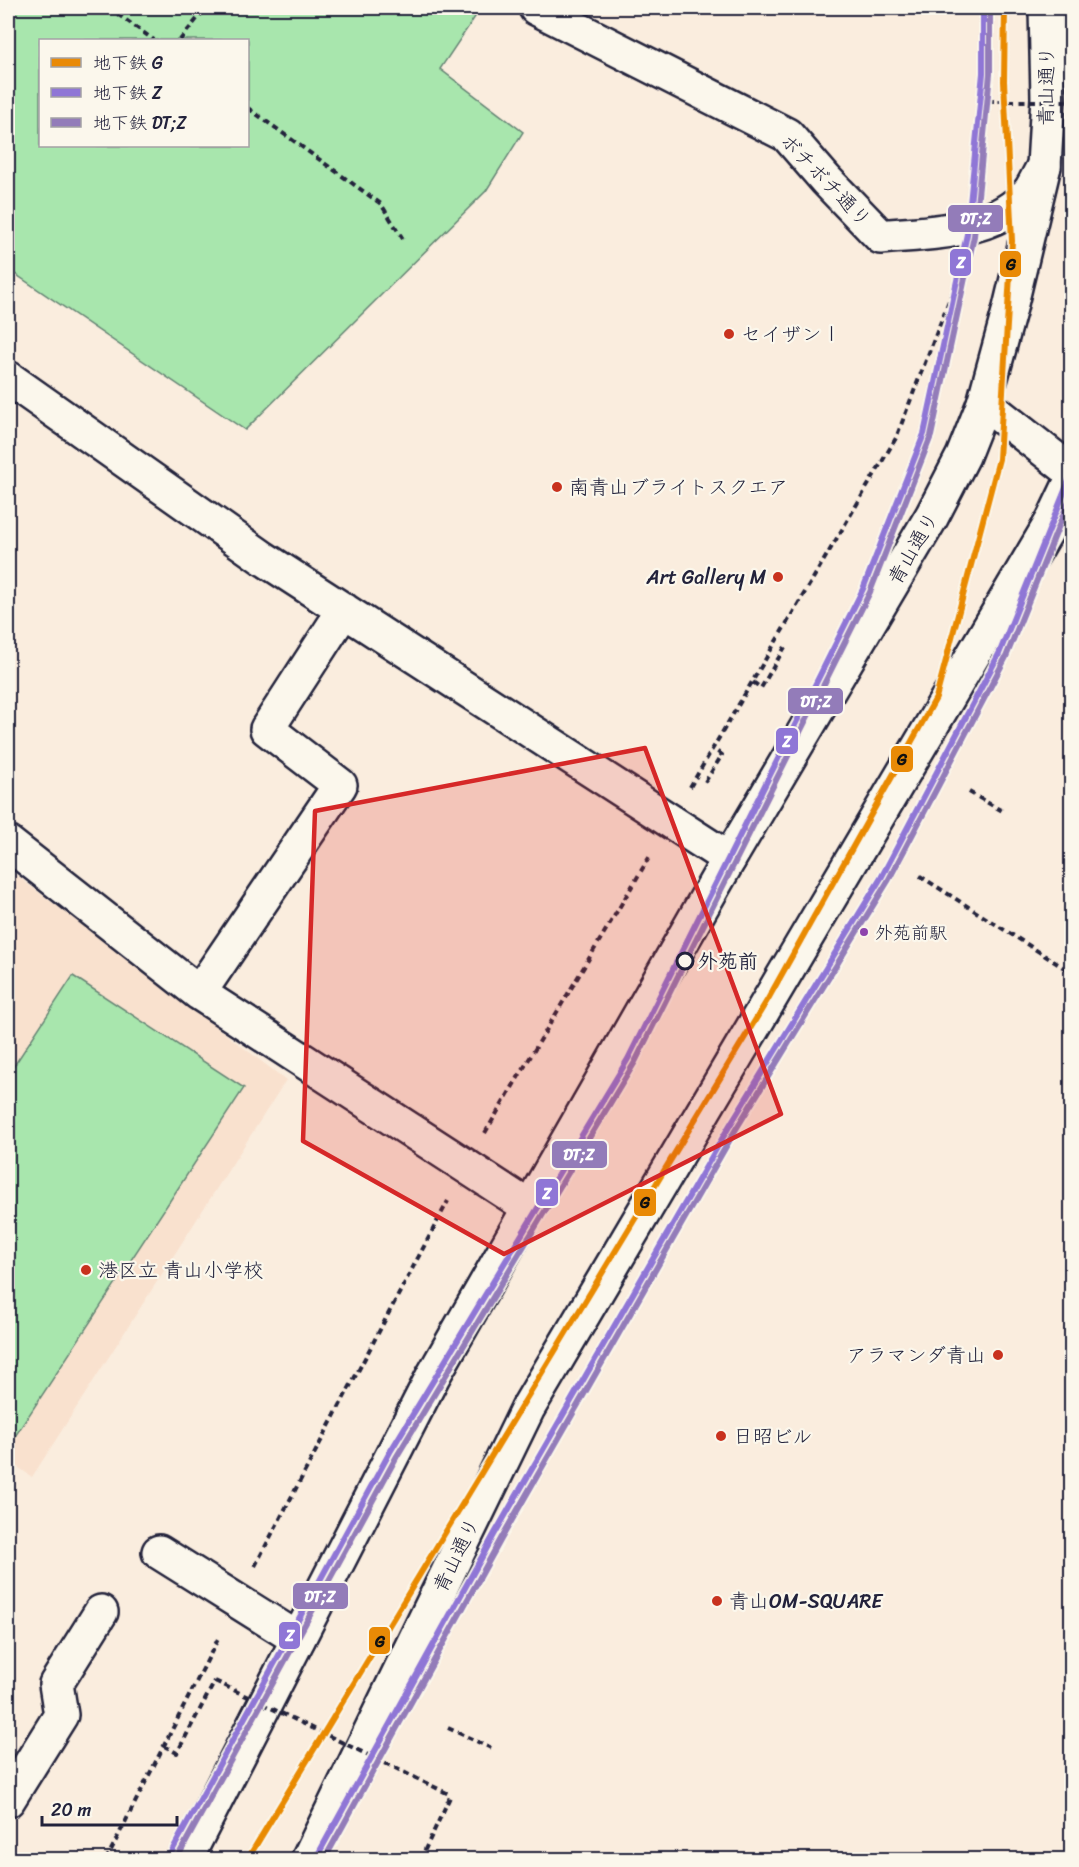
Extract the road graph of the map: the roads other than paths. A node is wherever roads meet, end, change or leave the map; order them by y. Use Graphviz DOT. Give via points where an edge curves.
graph roads {
  1 [pos="536,8"];
  2 [pos="1046,8"];
  3 [pos="1044,166"];
  4 [pos="8,378"];
  5 [pos="984,403"];
  6 [pos="1071,472"];
  7 [pos="1071,480"];
  8 [pos="344,610"];
  9 [pos="8,843"];
  10 [pos="729,859"];
  11 [pos="199,993"];
  12 [pos="530,1207"];
  13 [pos="159,1552"];
  14 [pos="101,1612"];
  15 [pos="298,1639"];
  16 [pos="8,1800"];
  17 [pos="185,1860"];
  18 [pos="308,1860"];
  1 -- 3 [label="main road, ボチボチ通り" via="787,135 881,237 962,229 989,220 1017,203"];
  2 -- 3 [label="main road, 青山通り" via="1048,98"];
  3 -- 5 [label="main road, 青山通り"];
  4 -- 8 [label="main road" via="262,558"];
  5 -- 6 [label="main road"];
  5 -- 10 [label="main road, 青山通り" via="963,456 932,516"];
  7 -- 18 [label="main road, 青山通り" via="1053,520 528,1408"];
  8 -- 10 [label="main road"];
  8 -- 11 [label="main road" via="267,729 340,785"];
  9 -- 11 [label="main road"];
  10 -- 12 [label="main road, 青山通り"];
  11 -- 12 [label="main road"];
  12 -- 15 [label="main road, 青山通り" via="432,1376"];
  13 -- 15 [label="main road"];
  14 -- 16 [label="main road" via="56,1684 62,1715"];
  15 -- 17 [label="main road, 青山通り"];
}
